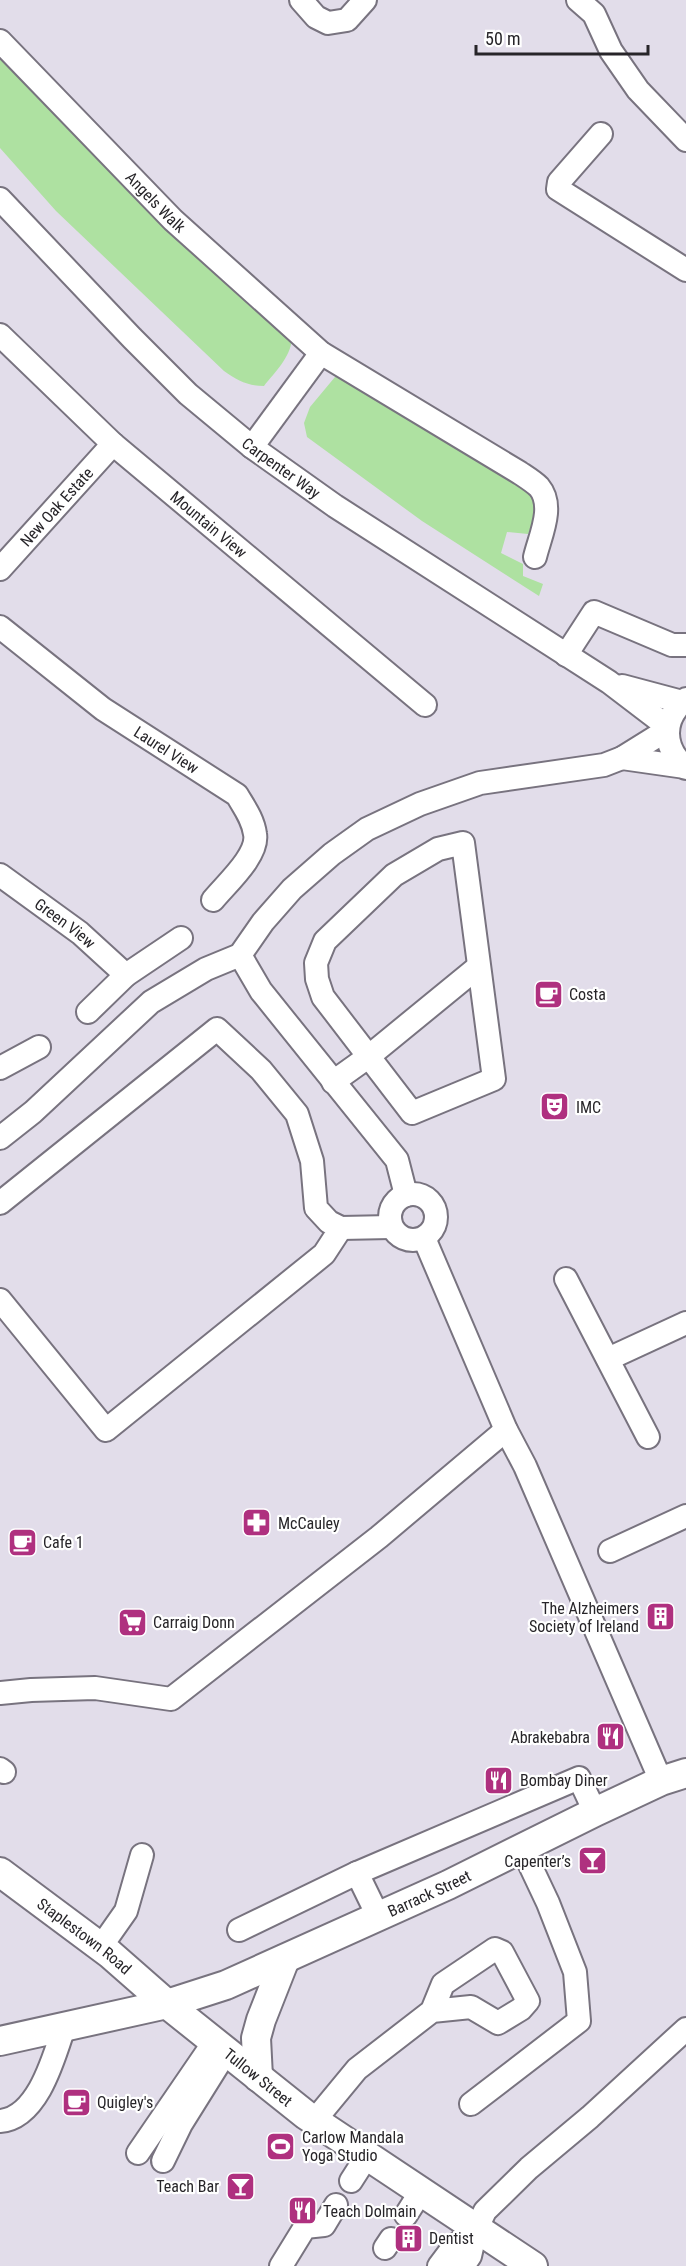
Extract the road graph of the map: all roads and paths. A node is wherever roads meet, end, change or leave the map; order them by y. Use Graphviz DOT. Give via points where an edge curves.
graph roads {
  1 [pos="301,0"];
  2 [pos="365,0"];
  3 [pos="592,5"];
  4 [pos="0,41"];
  5 [pos="601,134"];
  6 [pos="686,140"];
  7 [pos="0,199"];
  8 [pos="686,270"];
  9 [pos="0,335"];
  10 [pos="321,353"];
  11 [pos="113,444"];
  12 [pos="252,447"];
  13 [pos="535,557"];
  14 [pos="0,569"];
  15 [pos="0,627"];
  16 [pos="686,645"];
  17 [pos="566,655"];
  18 [pos="609,682"];
  19 [pos="684,700"];
  20 [pos="425,705"];
  21 [pos="668,728"];
  22 [pos="622,759"];
  23 [pos="686,767"];
  24 [pos="0,875"];
  25 [pos="213,900"];
  26 [pos="181,938"];
  27 [pos="240,955"];
  28 [pos="478,967"];
  29 [pos="126,975"];
  30 [pos="88,1012"];
  31 [pos="39,1047"];
  32 [pos="368,1058"];
  33 [pos="0,1068"];
  34 [pos="333,1082"];
  35 [pos="0,1138"];
  36 [pos="406,1195"];
  37 [pos="0,1203"];
  38 [pos="391,1227"];
  39 [pos="341,1228"];
  40 [pos="424,1238"];
  41 [pos="566,1279"];
  42 [pos="0,1300"];
  43 [pos="686,1323"];
  44 [pos="608,1359"];
  45 [pos="506,1430"];
  46 [pos="648,1437"];
  47 [pos="686,1516"];
  48 [pos="610,1551"];
  49 [pos="0,1693"];
  50 [pos="674,1777"];
  51 [pos="589,1800"];
  52 [pos="522,1848"];
  53 [pos="142,1855"];
  54 [pos="0,1872"];
  55 [pos="360,1877"];
  56 [pos="378,1916"];
  57 [pos="239,1930"];
  58 [pos="100,1948"];
  59 [pos="285,1959"];
  60 [pos="167,2004"];
  61 [pos="432,2011"];
  62 [pos="64,2027"];
  63 [pos="686,2029"];
  64 [pos="0,2041"];
  65 [pos="220,2047"];
  66 [pos="258,2077"];
  67 [pos="471,2104"];
  68 [pos="0,2121"];
  69 [pos="314,2121"];
  70 [pos="138,2153"];
  71 [pos="367,2156"];
  72 [pos="163,2161"];
  73 [pos="351,2181"];
  74 [pos="336,2205"];
  75 [pos="476,2230"];
  76 [pos="281,2266"];
  77 [pos="439,2266"];
  78 [pos="463,2266"];
  79 [pos="533,2266"];
  1 -- 2 [label="street" via="328,24 347,20"];
  3 -- 6 [label="street" via="611,51 638,90"];
  4 -- 10 [label="street, Angels Walk" via="173,220"];
  5 -- 8 [label="street" via="559,182 558,189"];
  7 -- 12 [label="street, Carpenter Way" via="188,394"];
  9 -- 11 [label="street, Mountain View"];
  10 -- 12 [label="street"];
  10 -- 13 [label="street, Angels Walk" via="539,486 546,499 546,514"];
  11 -- 14 [label="street, New Oak Estate"];
  11 -- 20 [label="street, Mountain View"];
  12 -- 17 [label="street, Carpenter Way" via="335,506"];
  15 -- 25 [label="street, Laurel View" via="103,709 237,795 251,818 256,836 252,853"];
  16 -- 17 [label="street" via="672,645 594,612"];
  17 -- 18 [label="street, Carpenter Way"];
  18 -- 19 [label="street, Carpenter Way"];
  18 -- 21 [label="street, Carpenter Way"];
  19 -- 21 [label="street" via="670,718"];
  21 -- 22 [label="street"];
  21 -- 23 [label="street" via="669,746"];
  22 -- 23 [label="street"];
  22 -- 27 [label="street" via="480,783 420,804 367,829 292,889"];
  24 -- 29 [label="street, Green View" via="80,933"];
  26 -- 29 [label="street"];
  27 -- 34 [label="street" via="261,991"];
  27 -- 35 [label="street" via="206,969 151,1002"];
  28 -- 32 [label="street"];
  28 -- 32 [label="street" via="494,1079 412,1113"];
  28 -- 32 [label="street" via="464,843 438,849 394,875 325,941 316,963 323,998"];
  29 -- 30 [label="street"];
  31 -- 33 [label="street"];
  32 -- 34 [label="street"];
  34 -- 36 [label="street" via="397,1160"];
  36 -- 38 [label="street" via="393,1204"];
  36 -- 40 [label="street" via="423,1197 434,1209 435,1225"];
  37 -- 39 [label="street" via="217,1029 261,1070 297,1114 312,1161 316,1208"];
  38 -- 39 [label="street"];
  38 -- 40 [label="street" via="405,1240"];
  39 -- 42 [label="street" via="324,1254 106,1430"];
  40 -- 45 [label="street"];
  41 -- 44 [label="street"];
  43 -- 44 [label="street"];
  44 -- 46 [label="street"];
  45 -- 49 [label="street" via="379,1537 171,1700 95,1689"];
  45 -- 50 [label="street"];
  47 -- 48 [label="street"];
  50 -- 51 [label="main road, Barrack Street"];
  51 -- 52 [label="main road, Barrack Street"];
  51 -- 55 [label="street" via="579,1778"];
  52 -- 56 [label="main road, Barrack Street"];
  52 -- 67 [label="street" via="575,1972 579,2021"];
  53 -- 58 [label="street" via="126,1911"];
  54 -- 58 [label="main road, Staplestown Road"];
  55 -- 56 [label="street"];
  55 -- 57 [label="street"];
  56 -- 59 [label="main road, Barrack Street"];
  58 -- 60 [label="main road, Staplestown Road"];
  59 -- 60 [label="main road, Barrack Street" via="226,1985"];
  59 -- 66 [label="main road" via="256,2038"];
  60 -- 62 [label="main road, Barrack Street"];
  60 -- 65 [label="main road, Tullow Street"];
  61 -- 69 [label="street" via="357,2069"];
  62 -- 64 [label="main road, Barrack Street"];
  62 -- 68 [label="street" via="38,2092 23,2113"];
  63 -- 75 [label="street" via="484,2211"];
  65 -- 66 [label="main road, Tullow Street"];
  65 -- 70 [label="street"];
  65 -- 72 [label="street"];
  66 -- 69 [label="main road, Tullow Street"];
  69 -- 71 [label="main road, Tullow Street"];
  71 -- 73 [label="street"];
  71 -- 75 [label="main road, Tullow Street" via="413,2204"];
  74 -- 76 [label="street" via="324,2225 305,2228"];
  75 -- 77 [label="street" via="454,2246"];
  75 -- 78 [label="street" via="470,2256"];
  75 -- 79 [label="main road, Tullow Street"];
}
